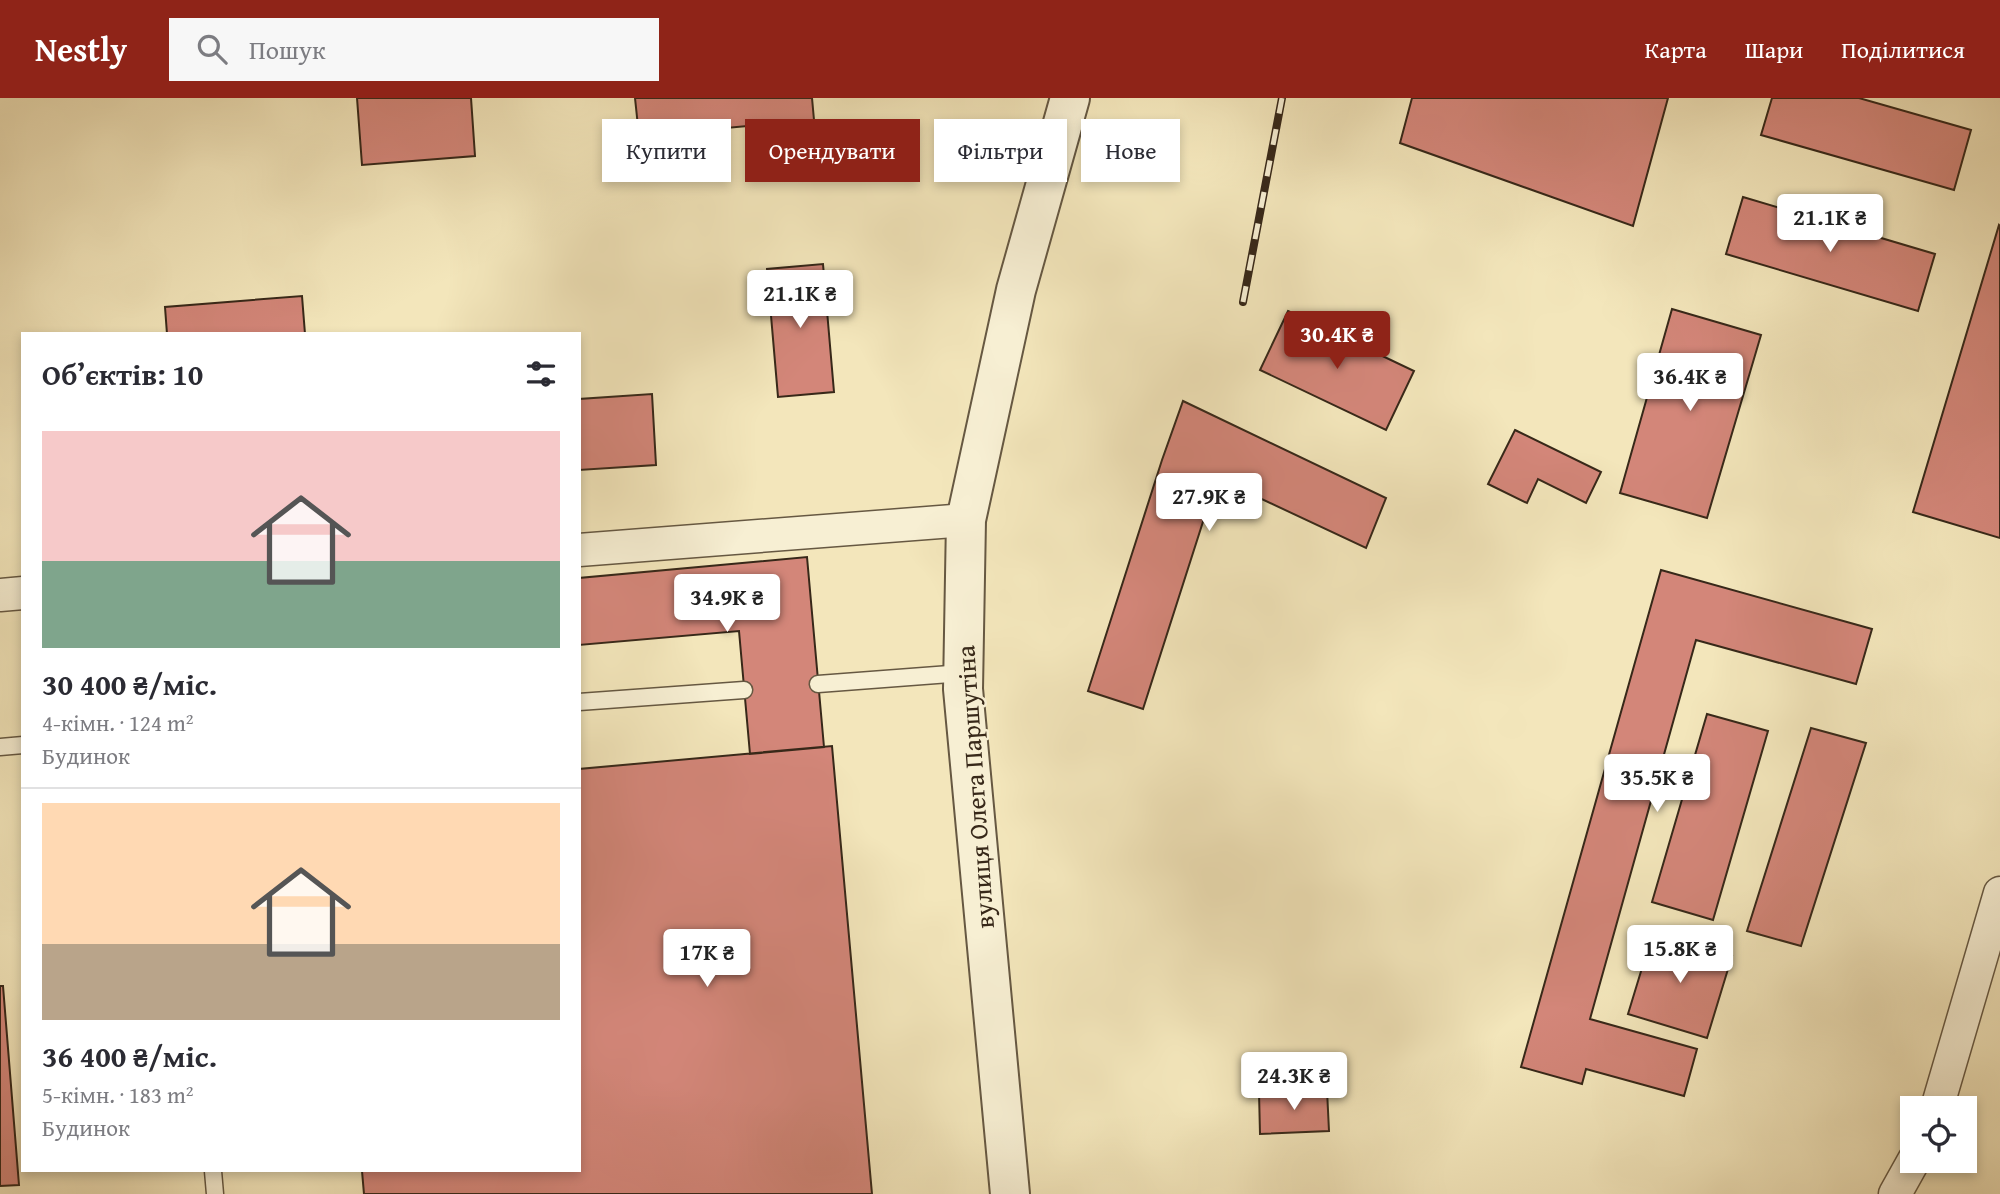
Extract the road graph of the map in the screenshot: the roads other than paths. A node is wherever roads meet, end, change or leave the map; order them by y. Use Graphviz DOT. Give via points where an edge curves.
graph roads {
  1 [pos="1070,98"];
  2 [pos="966,520"];
  3 [pos="581,550"];
  4 [pos="21,593"];
  5 [pos="0,595"];
  6 [pos="963,673"];
  7 [pos="818,684"];
  8 [pos="744,690"];
  9 [pos="581,702"];
  10 [pos="21,746"];
  11 [pos="0,747"];
  12 [pos="2000,893"];
  13 [pos="1941,1096"];
  14 [pos="213,1172"];
  15 [pos="1907,1173"];
  16 [pos="215,1194"];
  17 [pos="1010,1194"];
  18 [pos="1895,1194"];
  1 -- 2 [label="street, вулиця Олега Паршутіна" via="1016,290"];
  2 -- 3 [label="street"];
  2 -- 6 [label="street, вулиця Олега Паршутіна"];
  4 -- 5 [label="street"];
  6 -- 7 [label="lane"];
  6 -- 17 [label="street, вулиця Олега Паршутіна"];
  8 -- 9 [label="lane"];
  10 -- 11 [label="lane"];
  12 -- 13 [label="street"];
  14 -- 16 [label="lane"];
  15 -- 18 [label="street"];
}
